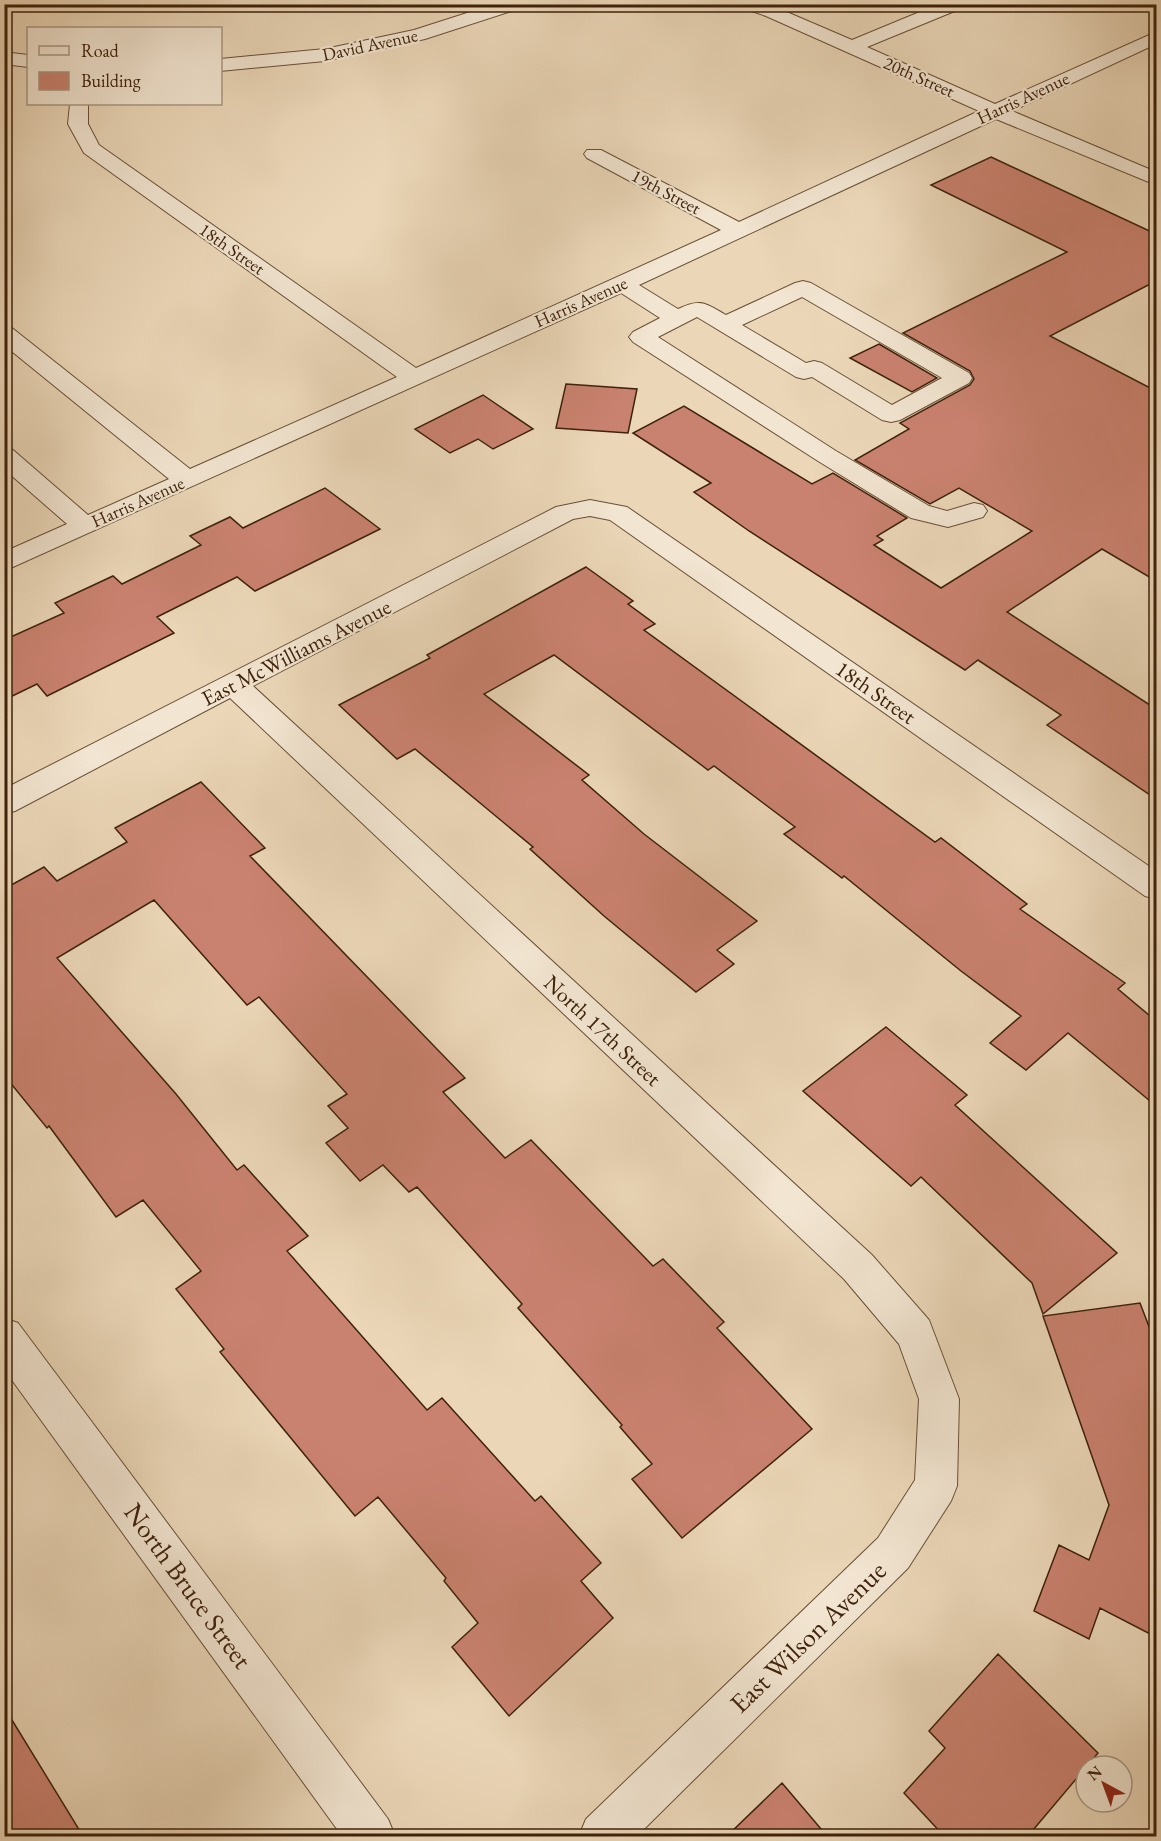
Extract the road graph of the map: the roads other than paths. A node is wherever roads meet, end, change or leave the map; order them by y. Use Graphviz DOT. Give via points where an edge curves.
graph roads {
  1 [pos="515,4"];
  2 [pos="748,4"];
  3 [pos="956,4"];
  4 [pos="1156,37"];
  5 [pos="852,47"];
  6 [pos="4,58"];
  7 [pos="27,61"];
  8 [pos="222,66"];
  9 [pos="79,105"];
  10 [pos="995,111"];
  11 [pos="594,154"];
  12 [pos="1156,179"];
  13 [pos="738,230"];
  14 [pos="622,284"];
  15 [pos="677,318"];
  16 [pos="725,324"];
  17 [pos="4,333"];
  18 [pos="413,377"];
  19 [pos="4,455"];
  20 [pos="186,480"];
  21 [pos="590,508"];
  22 [pos="974,511"];
  23 [pos="85,526"];
  24 [pos="4,563"];
  25 [pos="234,685"];
  26 [pos="4,803"];
  27 [pos="1156,887"];
  28 [pos="4,1336"];
  29 [pos="939,1399"];
  30 [pos="371,1836"];
  31 [pos="603,1836"];
  1 -- 8 [label="street, David Avenue" via="418,35 325,56"];
  2 -- 5 [label="street, 20th Street"];
  3 -- 5 [label="street"];
  4 -- 10 [label="street, Harris Avenue"];
  5 -- 10 [label="street, 20th Street"];
  6 -- 7 [label="street"];
  9 -- 18 [label="street, 18th Street" via="78,124 91,149"];
  10 -- 12 [label="street, 20th Street"];
  10 -- 13 [label="street, Harris Avenue"];
  11 -- 13 [label="street, 19th Street"];
  13 -- 14 [label="street, Harris Avenue"];
  14 -- 15 [label="street"];
  14 -- 18 [label="street, Harris Avenue"];
  15 -- 16 [label="street" via="698,308"];
  15 -- 22 [label="street" via="641,337 920,513 948,519"];
  16 -- 16 [label="street" via="804,372 814,368 891,415 960,378 802,288"];
  17 -- 20 [label="street"];
  18 -- 20 [label="street, Harris Avenue"];
  19 -- 23 [label="street"];
  20 -- 23 [label="street, Harris Avenue"];
  21 -- 25 [label="street, East McWilliams Avenue" via="565,513"];
  21 -- 27 [label="street, 18th Street" via="618,513"];
  23 -- 24 [label="street, Harris Avenue"];
  25 -- 26 [label="street, East McWilliams Avenue"];
  25 -- 29 [label="street, North 17th Street" via="858,1267 915,1333"];
  28 -- 30 [label="street, North Bruce Street"];
  29 -- 31 [label="street, East Wilson Avenue" via="936,1486 893,1554"];
}
